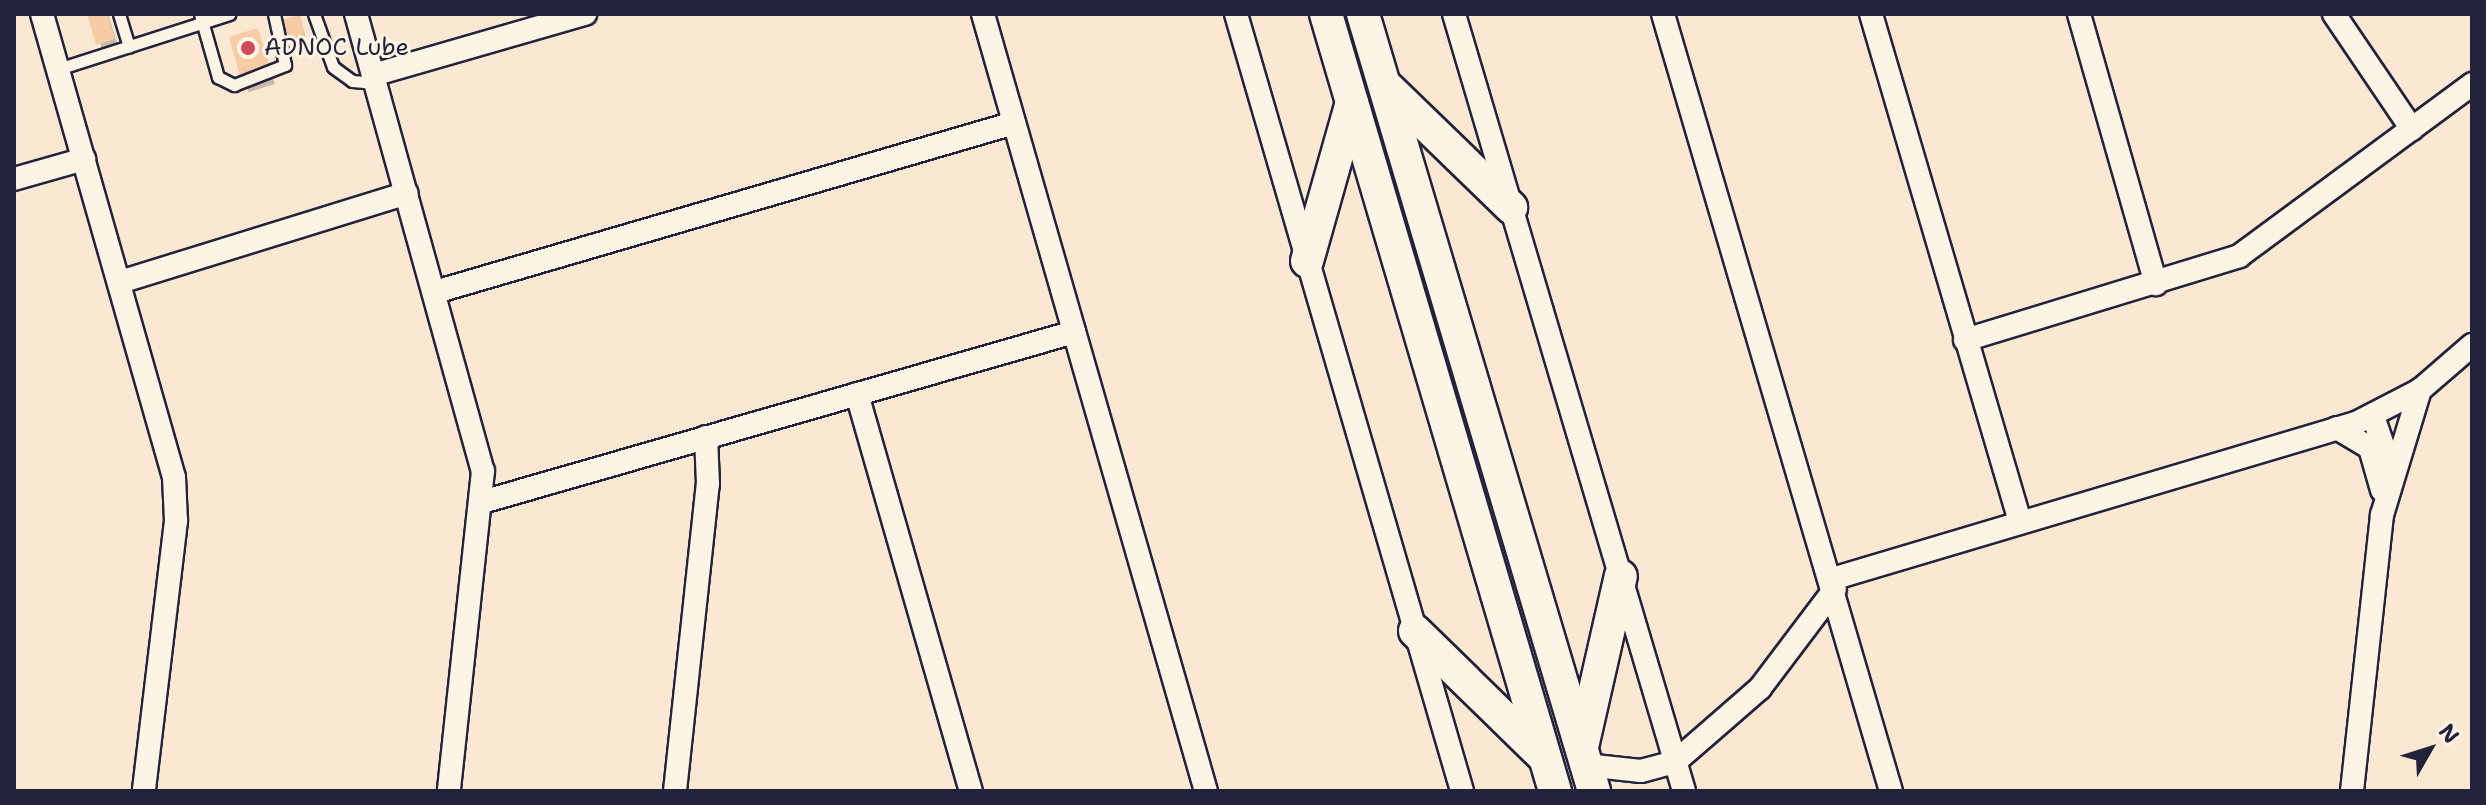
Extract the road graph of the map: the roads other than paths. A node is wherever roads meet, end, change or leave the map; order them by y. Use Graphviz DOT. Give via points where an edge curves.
graph roads {
  1 [pos="42,14"];
  2 [pos="119,14"];
  3 [pos="229,14"];
  4 [pos="274,14"];
  5 [pos="314,14"];
  6 [pos="356,14"];
  7 [pos="585,14"];
  8 [pos="983,14"];
  9 [pos="1236,14"];
  10 [pos="1326,14"];
  11 [pos="1363,14"];
  12 [pos="1454,14"];
  13 [pos="1663,14"];
  14 [pos="1871,14"];
  15 [pos="2079,14"];
  16 [pos="2334,14"];
  17 [pos="201,18"];
  18 [pos="129,46"];
  19 [pos="58,69"];
  20 [pos="375,79"];
  21 [pos="2472,84"];
  22 [pos="1385,85"];
  23 [pos="1352,102"];
  24 [pos="1014,123"];
  25 [pos="2412,129"];
  26 [pos="84,159"];
  27 [pos="14,179"];
  28 [pos="407,193"];
  29 [pos="1511,207"];
  30 [pos="1307,261"];
  31 [pos="120,282"];
  32 [pos="2156,284"];
  33 [pos="435,292"];
  34 [pos="1074,332"];
  35 [pos="1965,340"];
  36 [pos="2472,345"];
  37 [pos="2420,390"];
  38 [pos="857,394"];
  39 [pos="2373,416"];
  40 [pos="2337,428"];
  41 [pos="706,437"];
  42 [pos="2391,470"];
  43 [pos="482,502"];
  44 [pos="2382,515"];
  45 [pos="2019,518"];
  46 [pos="1621,576"];
  47 [pos="1834,584"];
  48 [pos="1415,631"];
  49 [pos="1545,758"];
  50 [pos="1675,762"];
  51 [pos="1587,769"];
  52 [pos="144,791"];
  53 [pos="449,791"];
  54 [pos="675,791"];
  55 [pos="971,791"];
  56 [pos="1206,791"];
  57 [pos="1462,791"];
  58 [pos="1555,791"];
  59 [pos="1684,791"];
  60 [pos="1891,791"];
  61 [pos="2352,791"];
  1 -- 19 [label="street"];
  2 -- 18 [label="lane"];
  3 -- 17 [label="lane"];
  4 -- 17 [label="lane" via="285,65 234,85 218,77"];
  5 -- 20 [label="lane" via="333,67 352,81"];
  6 -- 20 [label="street"];
  7 -- 20 [label="street"];
  8 -- 24 [label="street"];
  9 -- 30 [label="street"];
  10 -- 23 [label="street"];
  11 -- 22 [label="street"];
  12 -- 29 [label="street"];
  13 -- 47 [label="street"];
  14 -- 35 [label="street"];
  15 -- 32 [label="street"];
  16 -- 25 [label="street"];
  17 -- 18 [label="lane"];
  18 -- 19 [label="lane"];
  19 -- 26 [label="street"];
  20 -- 28 [label="street"];
  21 -- 25 [label="street"];
  22 -- 29 [label="street"];
  22 -- 51 [label="street"];
  23 -- 30 [label="street"];
  23 -- 49 [label="street"];
  24 -- 33 [label="street"];
  24 -- 34 [label="street"];
  25 -- 32 [label="street" via="2252,247"];
  26 -- 27 [label="street"];
  26 -- 31 [label="street"];
  28 -- 31 [label="street"];
  28 -- 33 [label="street"];
  29 -- 46 [label="street"];
  30 -- 48 [label="street"];
  31 -- 52 [label="street" via="176,500"];
  32 -- 35 [label="street"];
  33 -- 43 [label="street" via="479,441"];
  34 -- 38 [label="street"];
  34 -- 56 [label="street"];
  35 -- 45 [label="street"];
  36 -- 37 [label="street"];
  37 -- 39 [label="street"];
  37 -- 42 [label="street"];
  38 -- 41 [label="street"];
  38 -- 55 [label="street"];
  39 -- 40 [label="street"];
  39 -- 42 [label="street"];
  40 -- 44 [label="street" via="2375,455"];
  40 -- 45 [label="street"];
  41 -- 43 [label="street"];
  41 -- 54 [label="street" via="708,484"];
  42 -- 44 [label="street"];
  43 -- 53 [label="street"];
  44 -- 61 [label="street"];
  45 -- 47 [label="street"];
  46 -- 50 [label="street"];
  46 -- 51 [label="street"];
  47 -- 50 [label="street" via="1770,676"];
  47 -- 60 [label="street"];
  48 -- 49 [label="street"];
  48 -- 57 [label="street"];
  49 -- 58 [label="street"];
  50 -- 51 [label="street" via="1641,771"];
  50 -- 59 [label="street"];
}
